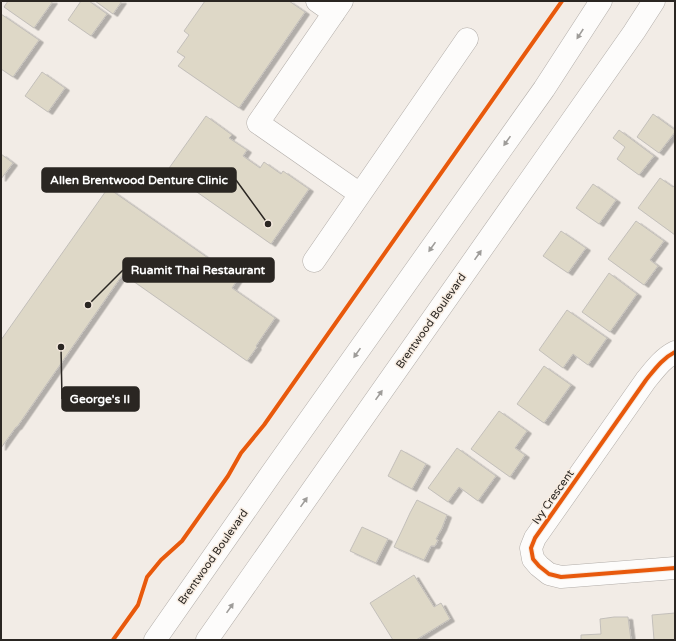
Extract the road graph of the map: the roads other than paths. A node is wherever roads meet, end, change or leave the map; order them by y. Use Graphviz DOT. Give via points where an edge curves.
graph roads {
  1 [pos="602,1"];
  2 [pos="654,1"];
  3 [pos="659,1"];
  4 [pos="331,5"];
  5 [pos="634,32"];
  6 [pos="467,39"];
  7 [pos="360,194"];
  8 [pos="314,261"];
  9 [pos="675,352"];
  10 [pos="675,568"];
  11 [pos="155,640"];
  12 [pos="207,640"];
  1 -- 11 [label="main road, Brentwood Boulevard, one-way" via="544,89"];
  2 -- 5 [label="main road, Brentwood Boulevard"];
  3 -- 5 [label="main road"];
  4 -- 7 [label="main road" via="258,122"];
  12 -- 5 [label="main road, Brentwood Boulevard, one-way"];
  6 -- 7 [label="main road"];
  7 -- 8 [label="main road"];
  9 -- 10 [label="main road, Ivy Crescent" via="658,365 646,380 535,538 531,548 533,559 539,566 549,574 561,577"];
}
